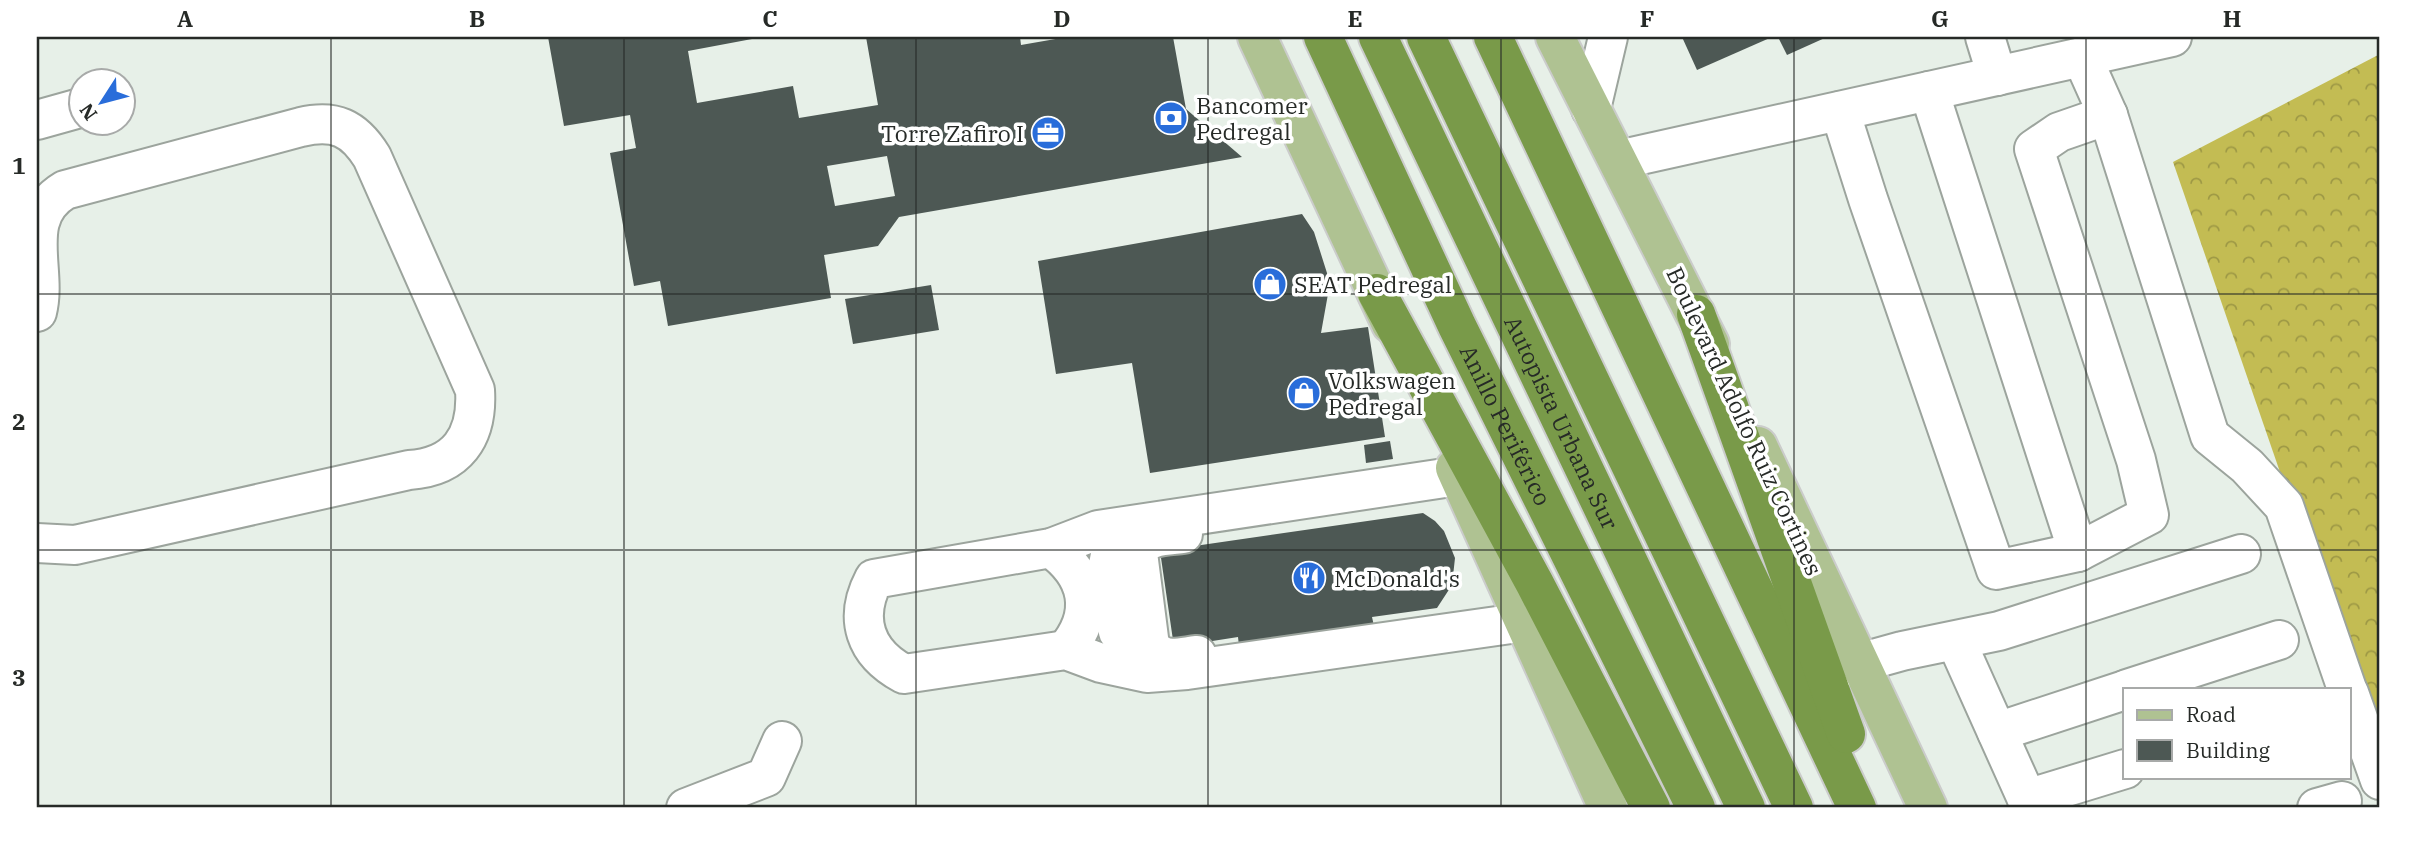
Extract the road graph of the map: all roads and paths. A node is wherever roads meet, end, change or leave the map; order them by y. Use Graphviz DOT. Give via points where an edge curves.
graph roads {
  1 [pos="1257,37"];
  2 [pos="1323,37"];
  3 [pos="1378,37"];
  4 [pos="1426,37"];
  5 [pos="1493,37"];
  6 [pos="1555,37"];
  7 [pos="1608,37"];
  8 [pos="1985,37"];
  9 [pos="2172,37"];
  10 [pos="2082,57"];
  11 [pos="1997,76"];
  12 [pos="1929,91"];
  13 [pos="1591,109"];
  14 [pos="1840,111"];
  15 [pos="66,112"];
  16 [pos="2108,115"];
  17 [pos="37,120"];
  18 [pos="1618,160"];
  19 [pos="1377,293"];
  20 [pos="37,312"];
  21 [pos="1696,314"];
  22 [pos="1457,326"];
  23 [pos="1458,476"];
  24 [pos="1292,502"];
  25 [pos="37,542"];
  26 [pos="1051,548"];
  27 [pos="2078,552"];
  28 [pos="2241,554"];
  29 [pos="1535,584"];
  30 [pos="1525,622"];
  31 [pos="2279,640"];
  32 [pos="1956,641"];
  33 [pos="1066,650"];
  34 [pos="1252,661"];
  35 [pos="1842,667"];
  36 [pos="2132,688"];
  37 [pos="2347,688"];
  38 [pos="2123,691"];
  39 [pos="2350,697"];
  40 [pos="1997,732"];
  41 [pos="782,741"];
  42 [pos="2123,770"];
  43 [pos="2380,780"];
  44 [pos="2029,804"];
  45 [pos="686,808"];
  46 [pos="1608,808"];
  47 [pos="1651,808"];
  48 [pos="1696,808"];
  49 [pos="1746,808"];
  50 [pos="1794,808"];
  51 [pos="1857,808"];
  52 [pos="1873,808"];
  53 [pos="1928,808"];
  1 -- 19 [label="main road"];
  2 -- 22 [label="highway, Anillo Periférico"];
  3 -- 49 [label="highway, Autopista Urbana Sur"];
  4 -- 50 [label="highway, Autopista Urbana Sur"];
  5 -- 51 [label="highway"];
  6 -- 13 [label="main road, Boulevard Adolfo Ruiz Cortines"];
  7 -- 13 [label="lane"];
  8 -- 11 [label="lane"];
  9 -- 10 [label="lane"];
  10 -- 11 [label="lane"];
  10 -- 16 [label="lane"];
  11 -- 12 [label="lane"];
  12 -- 14 [label="lane"];
  12 -- 27 [label="lane"];
  13 -- 18 [label="main road, Boulevard Adolfo Ruiz Cortines"];
  14 -- 18 [label="lane"];
  14 -- 27 [label="lane" via="1996,570"];
  15 -- 17 [label="lane"];
  16 -- 27 [label="lane" via="2059,132 2034,149 2136,460 2149,515"];
  16 -- 37 [label="lane" via="2210,436 2247,466 2284,506"];
  18 -- 21 [label="main road, Boulevard Adolfo Ruiz Cortines"];
  19 -- 23 [label="main road"];
  19 -- 29 [label="highway"];
  20 -- 25 [label="lane" via="40,217 65,190 301,127 335,125 351,132 372,157 475,390 476,408 464,443 453,455 425,469 75,545"];
  21 -- 35 [label="highway"];
  22 -- 29 [label="highway"];
  22 -- 48 [label="highway, Anillo Periférico"];
  23 -- 24 [label="lane"];
  23 -- 30 [label="main road"];
  24 -- 26 [label="lane" via="1098,530"];
  24 -- 34 [label="lane" via="1255,521 1150,539 1138,554 1148,639 1154,652 1167,659 1220,652"];
  26 -- 33 [label="lane" via="1067,560 1085,595 1082,625"];
  26 -- 33 [label="lane" via="874,579 866,595 864,622 879,657 904,674"];
  28 -- 32 [label="lane"];
  29 -- 47 [label="highway"];
  30 -- 34 [label="lane"];
  30 -- 46 [label="main road"];
  31 -- 36 [label="lane"];
  32 -- 35 [label="lane"];
  32 -- 40 [label="lane"];
  33 -- 34 [label="lane" via="1147,673"];
  35 -- 52 [label="highway"];
  35 -- 53 [label="main road"];
  38 -- 40 [label="lane"];
  39 -- 43 [label="lane"];
  40 -- 44 [label="lane"];
  41 -- 45 [label="lane" via="766,777"];
  42 -- 44 [label="lane"];
}
